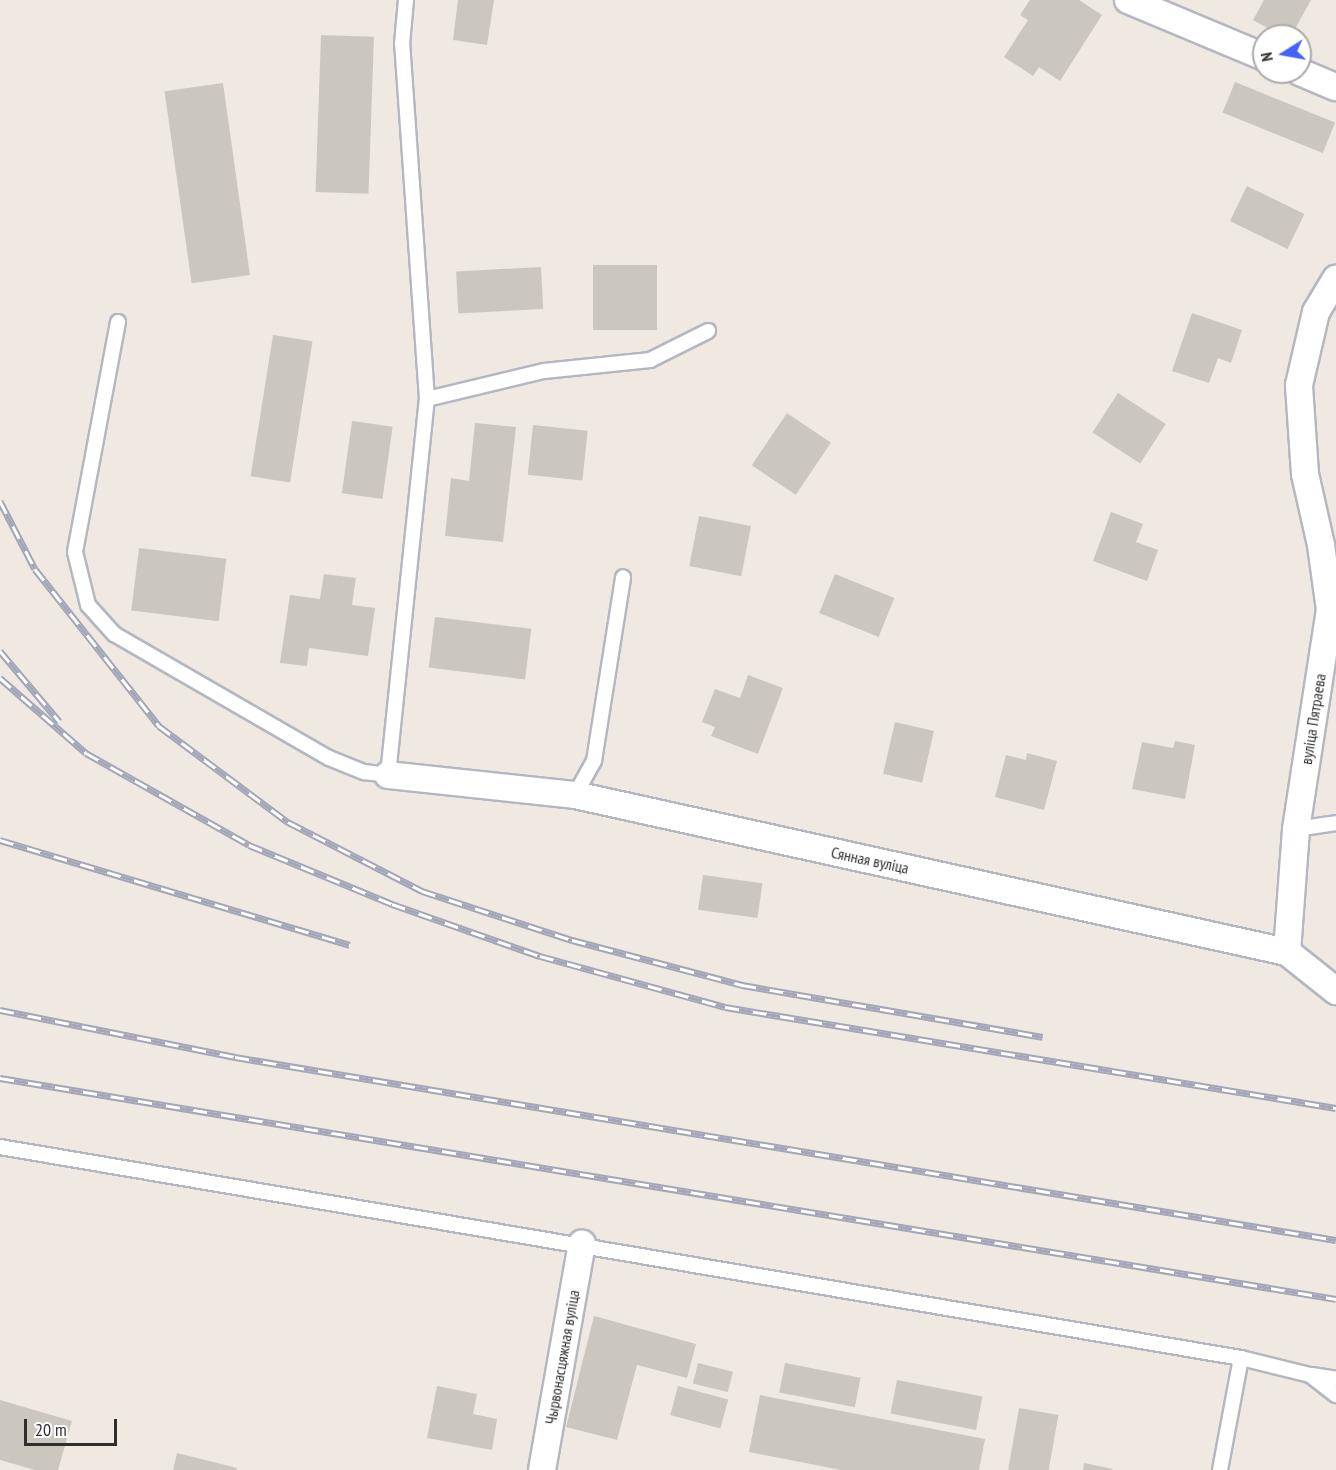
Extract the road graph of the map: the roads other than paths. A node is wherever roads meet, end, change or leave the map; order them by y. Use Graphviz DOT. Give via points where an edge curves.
graph roads {
  1 [pos="406,0"];
  2 [pos="1128,0"];
  3 [pos="1252,52"];
  4 [pos="1312,77"];
  5 [pos="1336,87"];
  6 [pos="1336,279"];
  7 [pos="118,322"];
  8 [pos="708,331"];
  9 [pos="427,399"];
  10 [pos="622,577"];
  11 [pos="388,775"];
  12 [pos="576,795"];
  13 [pos="1336,823"];
  14 [pos="1296,829"];
  15 [pos="1287,952"];
  16 [pos="1336,991"];
  17 [pos="0,1148"];
  18 [pos="582,1245"];
  19 [pos="1241,1359"];
  20 [pos="1310,1375"];
  21 [pos="1336,1379"];
  22 [pos="1336,1395"];
  23 [pos="542,1470"];
  24 [pos="1220,1470"];
  1 -- 9 [label="lane" via="402,44"];
  2 -- 3 [label="street"];
  4 -- 5 [label="street"];
  6 -- 14 [label="street, вуліца Пятраева" via="1316,312 1299,385 1305,474 1330,610"];
  7 -- 11 [label="lane" via="75,552 88,605 114,634 329,758 364,772"];
  8 -- 9 [label="lane" via="650,360 544,371"];
  9 -- 11 [label="lane"];
  10 -- 12 [label="lane" via="594,761"];
  11 -- 12 [label="street, Сянная вуліца"];
  12 -- 15 [label="street, Сянная вуліца"];
  13 -- 14 [label="lane"];
  14 -- 15 [label="street, вуліца Пятраева"];
  15 -- 16 [label="street, Сянная вуліца"];
  17 -- 18 [label="lane"];
  18 -- 19 [label="lane"];
  18 -- 23 [label="street, Чырвонасцяжная вуліца"];
  19 -- 20 [label="lane"];
  19 -- 24 [label="lane"];
  20 -- 21 [label="lane"];
  20 -- 22 [label="lane"];
}
